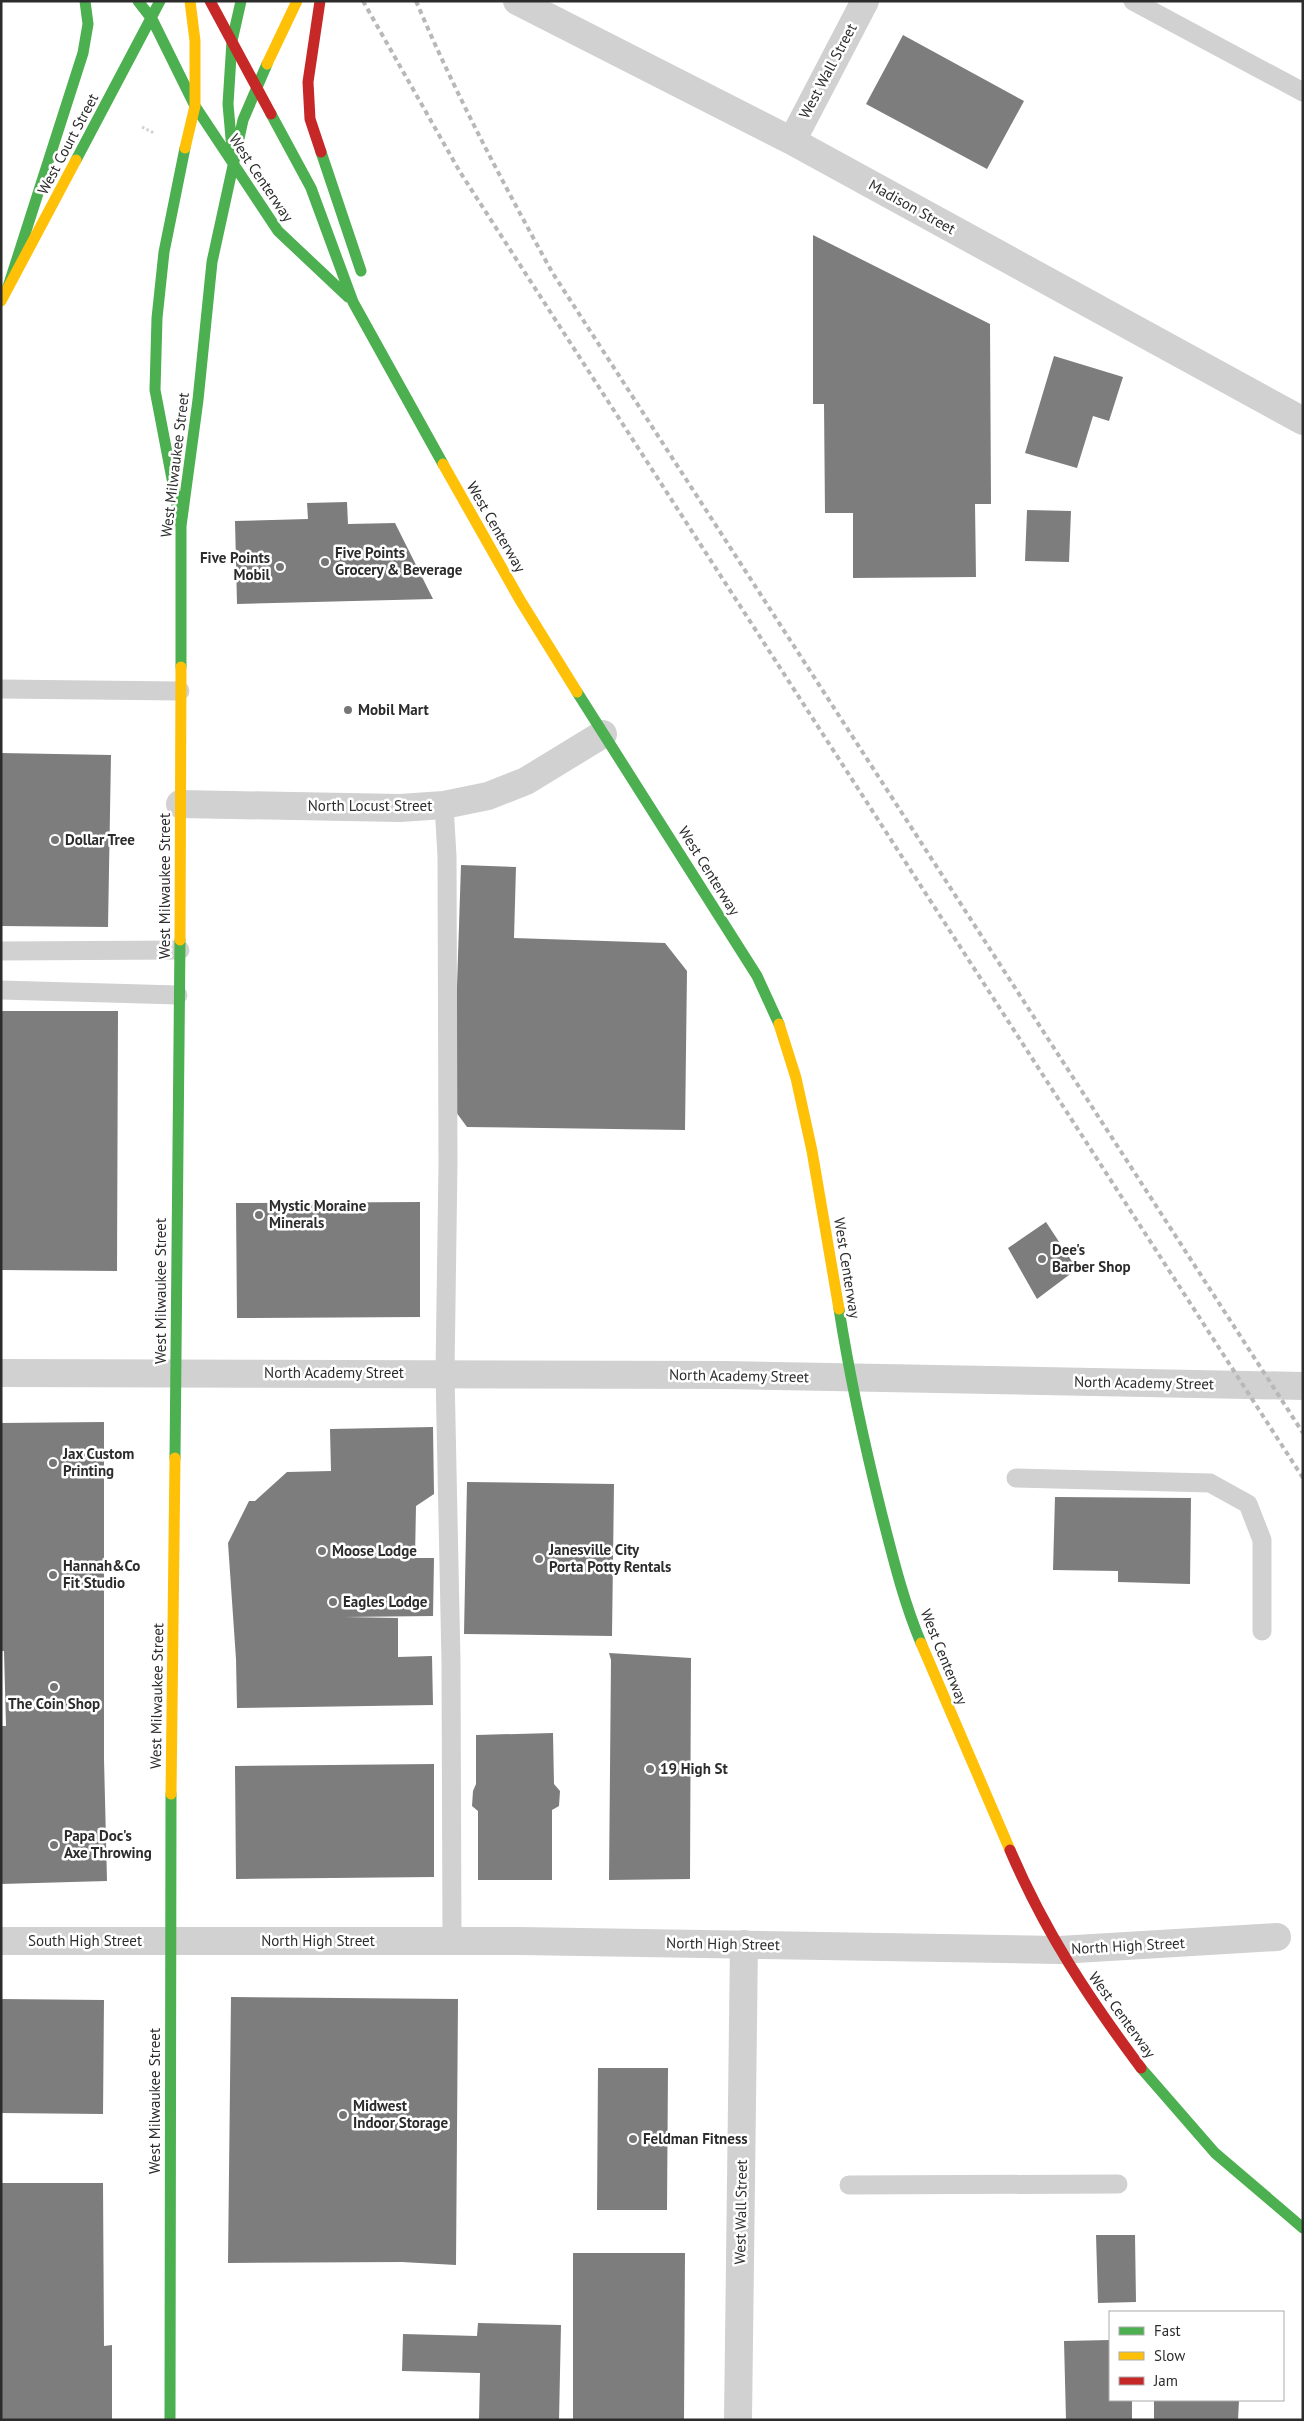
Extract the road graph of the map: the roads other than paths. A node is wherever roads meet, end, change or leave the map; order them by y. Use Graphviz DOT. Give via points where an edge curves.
graph roads {
  1 [pos="85,1"];
  2 [pos="138,1"];
  3 [pos="160,1"];
  4 [pos="190,1"];
  5 [pos="210,1"];
  6 [pos="241,1"];
  7 [pos="297,1"];
  8 [pos="320,1"];
  9 [pos="517,1"];
  10 [pos="865,1"];
  11 [pos="1133,1"];
  12 [pos="152,19"];
  13 [pos="232,41"];
  14 [pos="256,87"];
  15 [pos="1303,92"];
  16 [pos="195,106"];
  17 [pos="792,141"];
  18 [pos="233,166"];
  19 [pos="364,280"];
  20 [pos="8,287"];
  21 [pos="1,301"];
  22 [pos="352,302"];
  23 [pos="376,318"];
  24 [pos="398,384"];
  25 [pos="1303,421"];
  26 [pos="181,526"];
  27 [pos="1,690"];
  28 [pos="180,691"];
  29 [pos="604,734"];
  30 [pos="180,804"];
  31 [pos="444,805"];
  32 [pos="180,950"];
  33 [pos="1,951"];
  34 [pos="1,990"];
  35 [pos="178,995"];
  36 [pos="1,1373"];
  37 [pos="176,1373"];
  38 [pos="445,1373"];
  39 [pos="850,1378"];
  40 [pos="1303,1386"];
  41 [pos="1016,1478"];
  42 [pos="1262,1631"];
  43 [pos="1277,1937"];
  44 [pos="1,1941"];
  45 [pos="452,1941"];
  46 [pos="169,1942"];
  47 [pos="744,1944"];
  48 [pos="1059,1950"];
  49 [pos="1118,2184"];
  50 [pos="849,2185"];
  51 [pos="1303,2228"];
  52 [pos="170,2420"];
  53 [pos="738,2420"];
  1 -- 20 [label="main road" via="88,24 83,53"];
  2 -- 12 [label="main road, West Centerway"];
  3 -- 12 [label="main road, West Court Street"];
  4 -- 16 [label="main road" via="195,41"];
  5 -- 13 [label="main road, West Centerway"];
  6 -- 13 [label="main road"];
  7 -- 14 [label="main road"];
  8 -- 19 [label="main road" via="308,82 310,119"];
  9 -- 17 [label="street, Madison Street"];
  10 -- 17 [label="street, West Wall Street"];
  11 -- 15 [label="lane"];
  12 -- 16 [label="main road, West Centerway"];
  12 -- 20 [label="main road, West Court Street"];
  13 -- 14 [label="main road, West Centerway"];
  13 -- 18 [label="main road" via="228,104"];
  14 -- 18 [label="main road" via="243,120"];
  14 -- 22 [label="main road, West Centerway" via="311,188"];
  16 -- 18 [label="main road, West Centerway"];
  16 -- 26 [label="main road" via="176,183 157,318 155,390"];
  17 -- 25 [label="street, Madison Street"];
  18 -- 22 [label="main road, West Centerway" via="278,231"];
  18 -- 26 [label="main road, West Milwaukee Street" via="212,262"];
  20 -- 21 [label="main road, West Court Street"];
  22 -- 24 [label="main road, West Centerway"];
  23 -- 24 [label="main road"];
  24 -- 29 [label="main road, West Centerway" via="520,600"];
  26 -- 28 [label="main road, West Milwaukee Street"];
  27 -- 28 [label="lane"];
  28 -- 30 [label="main road, West Milwaukee Street"];
  29 -- 31 [label="street, North Locust Street" via="526,780 488,796"];
  29 -- 39 [label="main road, West Centerway" via="757,976 781,1028 812,1151"];
  30 -- 31 [label="street, North Locust Street" via="400,808"];
  30 -- 32 [label="main road, West Milwaukee Street"];
  31 -- 38 [label="lane" via="448,1153"];
  32 -- 33 [label="lane"];
  32 -- 35 [label="main road, West Milwaukee Street"];
  34 -- 35 [label="lane"];
  35 -- 37 [label="main road, West Milwaukee Street"];
  36 -- 37 [label="street, North Academy Street"];
  37 -- 38 [label="street, North Academy Street"];
  37 -- 46 [label="main road, West Milwaukee Street"];
  38 -- 39 [label="street, North Academy Street"];
  38 -- 45 [label="lane"];
  39 -- 40 [label="street, North Academy Street"];
  39 -- 48 [label="main road, West Centerway" via="886,1534 915,1629 1030,1894"];
  41 -- 42 [label="lane" via="1210,1483 1248,1504 1262,1540"];
  43 -- 48 [label="street, North High Street"];
  44 -- 46 [label="street, South High Street"];
  45 -- 46 [label="street, North High Street"];
  45 -- 47 [label="street, North High Street"];
  46 -- 52 [label="main road, West Milwaukee Street"];
  47 -- 48 [label="street, North High Street"];
  47 -- 53 [label="street, West Wall Street"];
  48 -- 51 [label="main road, West Centerway" via="1097,2009 1153,2082 1216,2153"];
  49 -- 50 [label="lane"];
}
